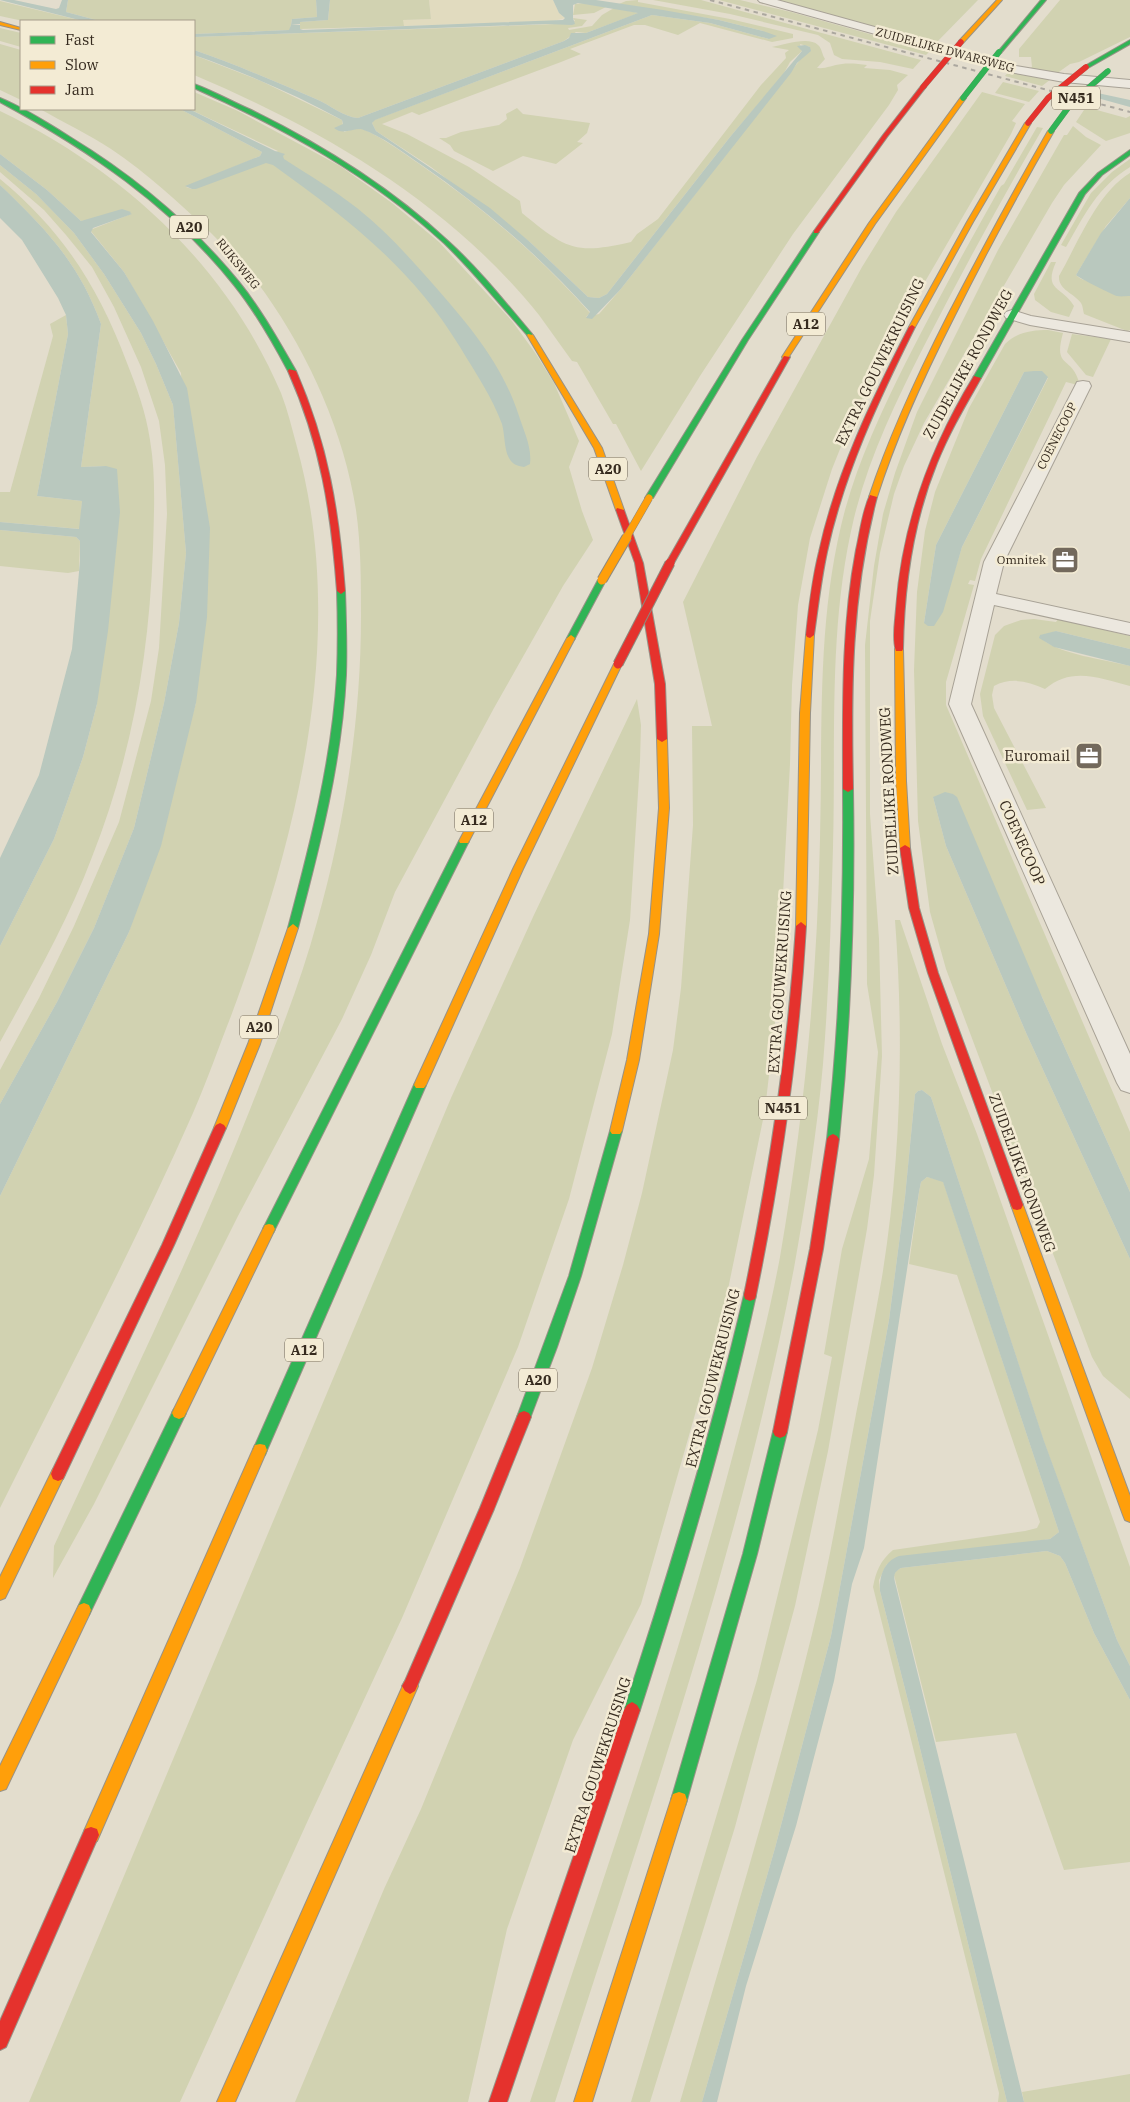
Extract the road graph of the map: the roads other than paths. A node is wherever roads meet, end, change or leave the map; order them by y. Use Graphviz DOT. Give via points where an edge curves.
graph roads {
  1 [pos="764,0"];
  2 [pos="1000,0"];
  3 [pos="1044,0"];
  4 [pos="0,23"];
  5 [pos="20,29"];
  6 [pos="1130,42"];
  7 [pos="1113,68"];
  8 [pos="1130,84"];
  9 [pos="195,86"];
  10 [pos="0,100"];
  11 [pos="20,109"];
  12 [pos="22,110"];
  13 [pos="1130,152"];
  14 [pos="1012,315"];
  15 [pos="1130,337"];
  16 [pos="1082,386"];
  17 [pos="985,597"];
  18 [pos="1130,629"];
  19 [pos="1130,1083"];
  20 [pos="1120,1461"];
  21 [pos="1130,1516"];
  22 [pos="0,1593"];
  23 [pos="0,1783"];
  24 [pos="0,2041"];
  25 [pos="226,2102"];
  26 [pos="498,2102"];
  27 [pos="583,2102"];
  1 -- 8 [label="street, ZUIDELIJKE DWARSWEG" via="1024,71 1076,80"];
  2 -- 23 [label="main road, A12, bridge" via="923,87 791,267 731,360 602,580 518,732 415,934"];
  3 -- 24 [label="main road, A12, bridge" via="962,98 914,162 820,300 742,432 618,664 534,834 450,1017"];
  4 -- 5 [label="main road"];
  6 -- 26 [label="main road, EXTRA GOUWEKRUISING / N451, bridge" via="1086,66 1048,98 1028,124 946,264 880,388 852,449 830,517 816,588 808,664 802,903 790,1058 761,1243 721,1414 677,1570 584,1857"];
  7 -- 27 [label="main road, N451, bridge" via="1074,100 1051,131 996,228 915,386 882,464 864,530 853,596 849,657 844,1026 830,1165 812,1280 781,1431 742,1583 674,1816"];
  9 -- 25 [label="main road, A20" via="257,112 314,143 389,195 475,268 536,340 578,408 614,483 637,552 658,658 665,747 662,862 638,1037 603,1185 561,1316 530,1401 427,1648"];
  10 -- 11 [label="main road, RIJKSWEG / A20"];
  12 -- 22 [label="main road, RIJKSWEG / A20" via="92,150 159,200 219,261 261,316 299,384 323,455 342,567 342,663 336,731 317,834 296,916 265,1011 202,1170 153,1278"];
  13 -- 14 [label="main road, ZUIDELIJKE RONDWEG" via="1082,192"];
  14 -- 15 [label="street"];
  14 -- 20 [label="main road, ZUIDELIJKE RONDWEG" via="943,440 921,497 906,561 899,637 901,781 906,860 914,908 933,973"];
  16 -- 17 [label="street, COENECOOP" via="994,562"];
  17 -- 18 [label="street"];
  17 -- 19 [label="street, COENECOOP" via="960,704"];
  20 -- 21 [label="main road, ZUIDELIJKE RONDWEG"];
}
